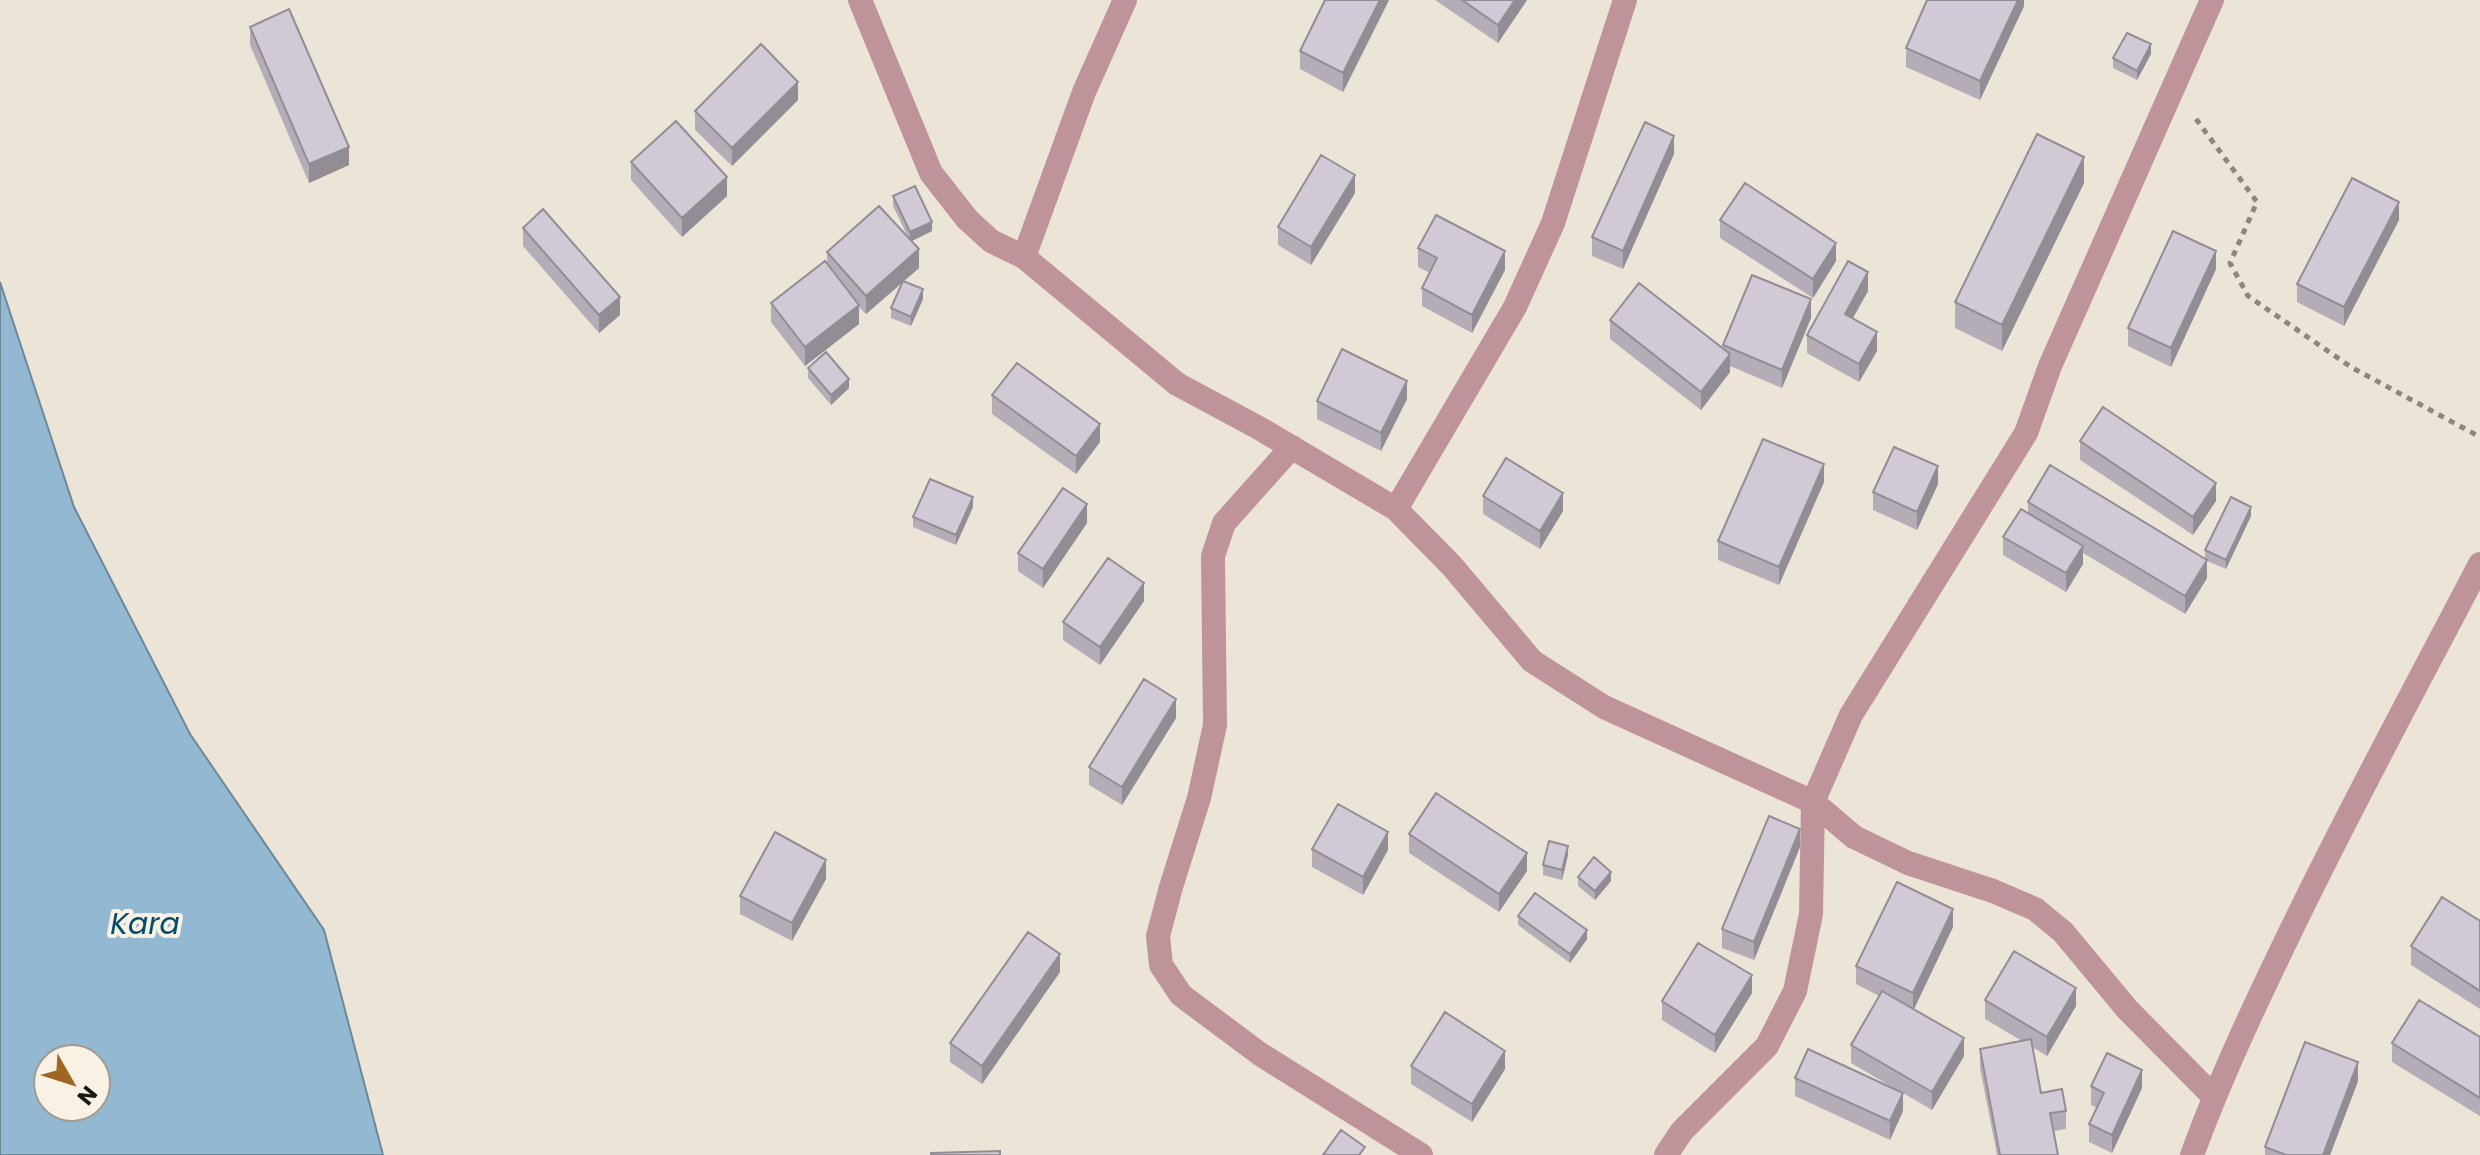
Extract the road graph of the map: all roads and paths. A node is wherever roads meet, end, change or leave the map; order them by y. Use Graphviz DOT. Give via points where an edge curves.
graph roads {
  1 [pos="860,0"];
  2 [pos="1125,0"];
  3 [pos="1625,0"];
  4 [pos="2212,0"];
  5 [pos="2170,95"];
  6 [pos="1024,257"];
  7 [pos="2480,437"];
  8 [pos="1292,447"];
  9 [pos="1396,509"];
  10 [pos="2480,564"];
  11 [pos="1813,802"];
  12 [pos="2213,1096"];
  13 [pos="1421,1155"];
  14 [pos="1666,1155"];
  15 [pos="2192,1155"];
  1 -- 6 [label="street" via="931,173 991,241"];
  2 -- 6 [label="street" via="1084,92"];
  3 -- 9 [label="street" via="1553,223 1522,293"];
  4 -- 5 [label="street"];
  5 -- 7 [label="path" via="2202,126 2257,202 2230,263 2248,296 2351,367"];
  5 -- 11 [label="street" via="2050,366 2026,433 1851,715"];
  6 -- 8 [label="street" via="1177,384"];
  8 -- 9 [label="street"];
  8 -- 13 [label="street" via="1224,523 1213,556 1215,725 1158,936 1161,965 1181,995 1260,1054"];
  9 -- 11 [label="street" via="1532,661 1604,707"];
  10 -- 12 [label="street" via="2333,845"];
  11 -- 12 [label="street" via="1854,837 1908,863 2035,909 2063,932 2127,1009"];
  11 -- 14 [label="street" via="1811,914 1795,991 1767,1046 1682,1131"];
  12 -- 15 [label="street"];
}
